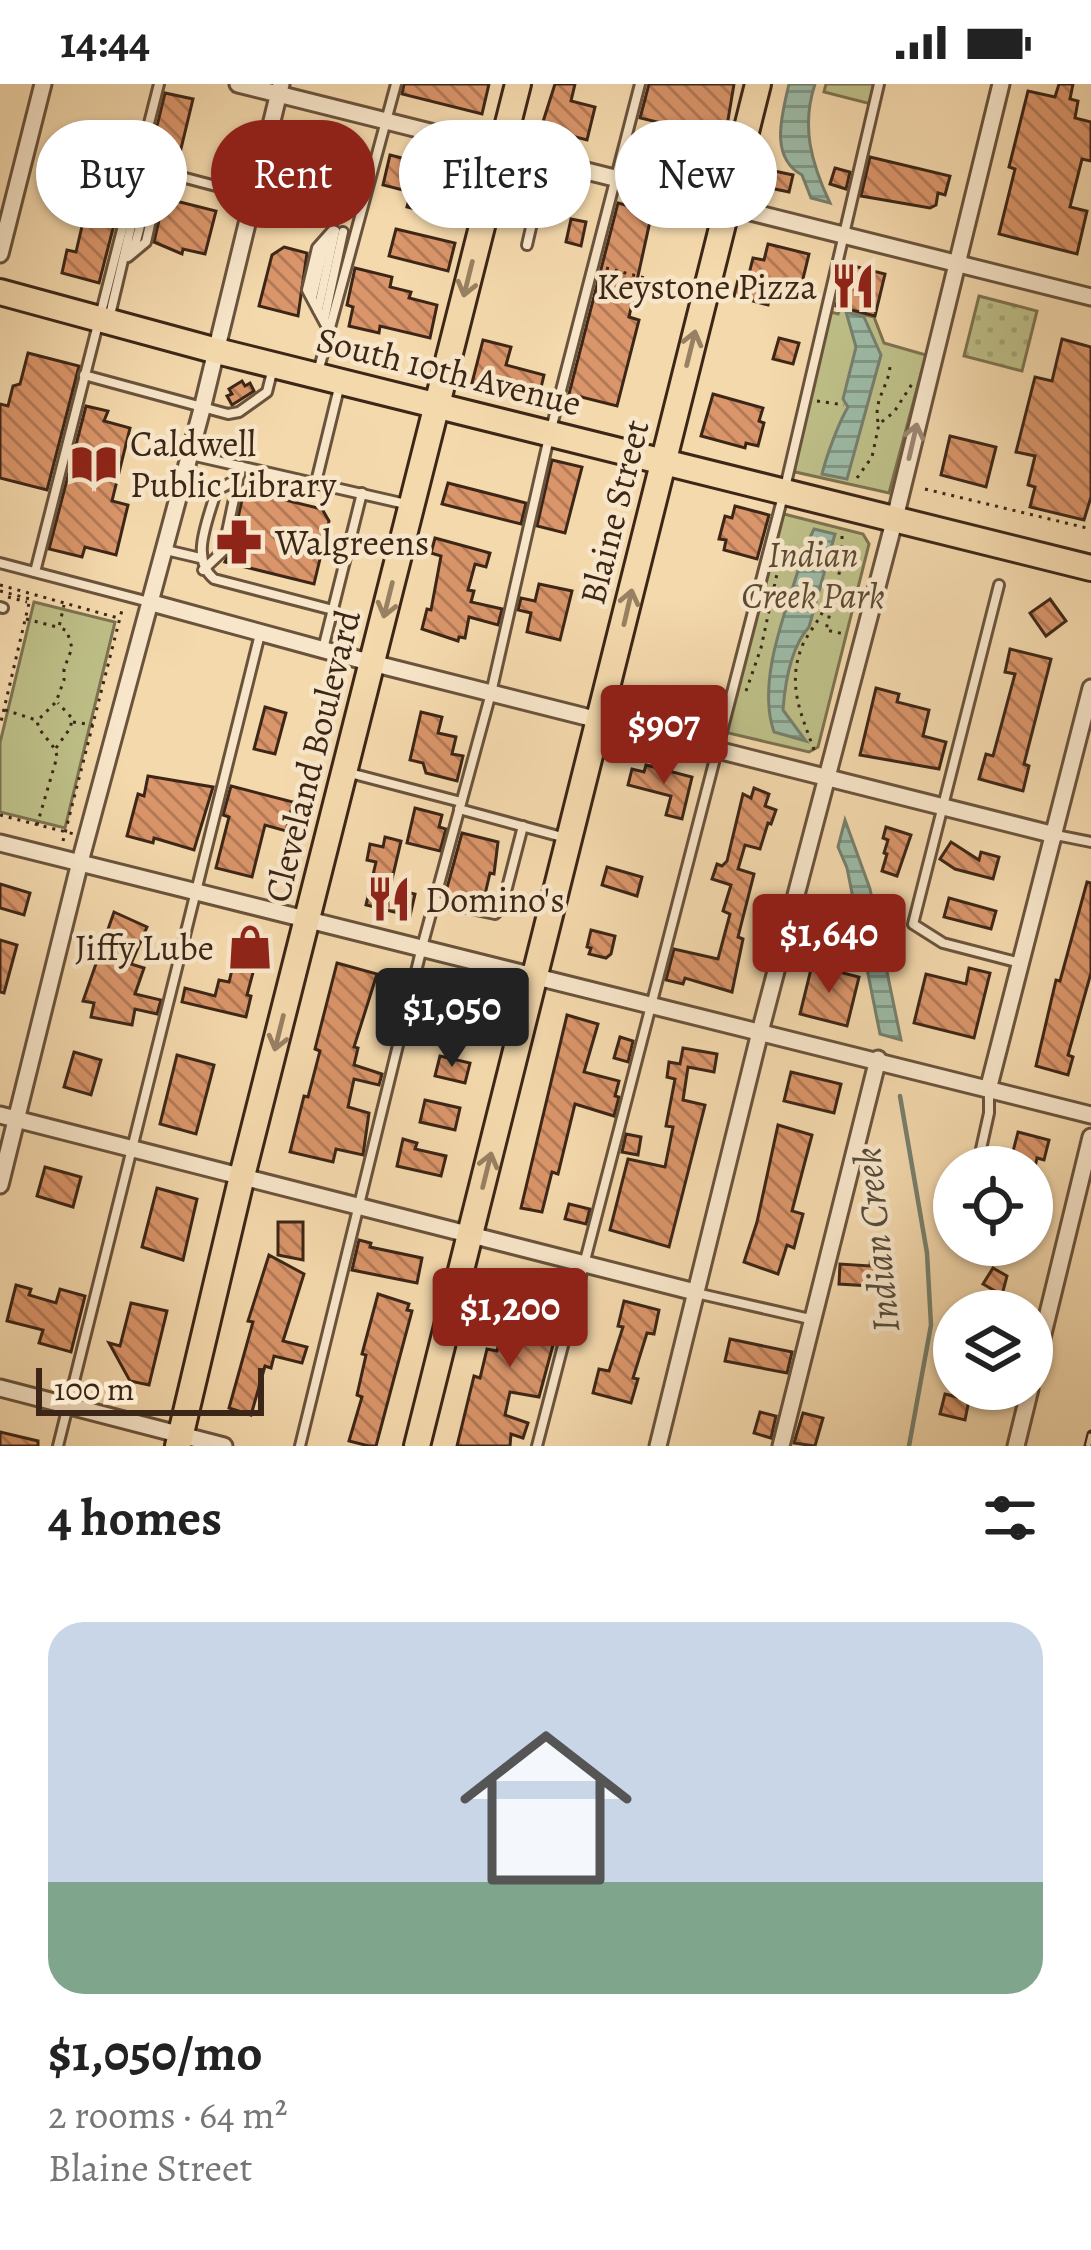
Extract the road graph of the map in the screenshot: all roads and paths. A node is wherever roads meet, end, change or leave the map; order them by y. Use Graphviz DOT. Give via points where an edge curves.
graph roads {
  1 [pos="43,84"];
  2 [pos="159,84"];
  3 [pos="238,84"];
  4 [pos="396,84"];
  5 [pos="518,84"];
  6 [pos="640,84"];
  7 [pos="758,84"];
  8 [pos="879,84"];
  9 [pos="1001,84"];
  10 [pos="280,88"];
  11 [pos="273,120"];
  12 [pos="386,120"];
  13 [pos="509,120"];
  14 [pos="630,120"];
  15 [pos="749,120"];
  16 [pos="399,123"];
  17 [pos="591,172"];
  18 [pos="615,178"];
  19 [pos="777,219"];
  20 [pos="132,228"];
  21 [pos="148,228"];
  22 [pos="248,228"];
  23 [pos="481,228"];
  24 [pos="531,228"];
  25 [pos="722,228"];
  26 [pos="842,235"];
  27 [pos="527,245"];
  28 [pos="0,254"];
  29 [pos="126,258"];
  30 [pos="955,263"];
  31 [pos="593,264"];
  32 [pos="658,284"];
  33 [pos="0,292"];
  34 [pos="1091,297"];
  35 [pos="704,298"];
  36 [pos="321,316"];
  37 [pos="104,319"];
  38 [pos="329,332"];
  39 [pos="217,351"];
  40 [pos="890,362"];
  41 [pos="273,364"];
  42 [pos="85,374"];
  43 [pos="329,378"];
  44 [pos="913,382"];
  45 [pos="830,404"];
  46 [pos="437,405"];
  47 [pos="844,405"];
  48 [pos="202,409"];
  49 [pos="879,424"];
  50 [pos="550,433"];
  51 [pos="190,454"];
  52 [pos="662,462"];
  53 [pos="241,466"];
  54 [pos="857,478"];
  55 [pos="237,479"];
  56 [pos="316,482"];
  57 [pos="925,489"];
  58 [pos="784,492"];
  59 [pos="362,494"];
  60 [pos="412,505"];
  61 [pos="894,522"];
  62 [pos="1091,530"];
  63 [pos="227,532"];
  64 [pos="842,536"];
  65 [pos="780,542"];
  66 [pos="166,550"];
  67 [pos="221,552"];
  68 [pos="200,558"];
  69 [pos="0,563"];
  70 [pos="1091,568"];
  71 [pos="203,570"];
  72 [pos="35,572"];
  73 [pos="998,585"];
  74 [pos="0,591"];
  75 [pos="125,596"];
  76 [pos="152,603"];
  77 [pos="64,605"];
  78 [pos="831,608"];
  79 [pos="333,610"];
  80 [pos="26,619"];
  81 [pos="120,619"];
  82 [pos="58,627"];
  83 [pos="260,634"];
  84 [pos="844,634"];
  85 [pos="323,650"];
  86 [pos="372,663"];
  87 [pos="1091,688"];
  88 [pos="491,693"];
  89 [pos="744,698"];
  90 [pos="56,702"];
  91 [pos="4,710"];
  92 [pos="37,721"];
  93 [pos="601,721"];
  94 [pos="71,722"];
  95 [pos="93,725"];
  96 [pos="0,726"];
  97 [pos="56,748"];
  98 [pos="714,748"];
  99 [pos="814,750"];
  100 [pos="345,772"];
  101 [pos="826,776"];
  102 [pos="460,806"];
  103 [pos="940,806"];
  104 [pos="0,815"];
  105 [pos="38,825"];
  106 [pos="523,826"];
  107 [pos="65,832"];
  108 [pos="74,834"];
  109 [pos="1055,835"];
  110 [pos="571,839"];
  111 [pos="63,841"];
  112 [pos="1091,842"];
  113 [pos="0,843"];
  114 [pos="80,862"];
  115 [pos="194,891"];
  116 [pos="434,901"];
  117 [pos="308,920"];
  118 [pos="422,947"];
  119 [pos="1022,963"];
  120 [pos="536,974"];
  121 [pos="651,1004"];
  122 [pos="760,1032"];
  123 [pos="878,1059"];
  124 [pos="989,1087"];
  125 [pos="1091,1115"];
  126 [pos="8,1117"];
  127 [pos="1091,1137"];
  128 [pos="982,1146"];
  129 [pos="131,1148"];
  130 [pos="242,1177"];
  131 [pos="0,1185"];
  132 [pos="357,1206"];
  133 [pos="471,1235"];
  134 [pos="583,1264"];
  135 [pos="695,1292"];
  136 [pos="1053,1293"];
  137 [pos="812,1319"];
  138 [pos="0,1388"];
  139 [pos="68,1406"];
  140 [pos="1025,1410"];
  141 [pos="179,1441"];
  142 [pos="58,1446"];
  143 [pos="224,1446"];
  144 [pos="300,1446"];
  145 [pos="417,1446"];
  146 [pos="537,1446"];
  147 [pos="658,1446"];
  148 [pos="781,1446"];
  149 [pos="1016,1446"];
  1 -- 28 [label="street"];
  2 -- 37 [label="lane"];
  3 -- 10 [label="street"];
  4 -- 12 [label="lane"];
  5 -- 13 [label="main road, Cleveland Boulevard"];
  6 -- 14 [label="lane"];
  7 -- 15 [label="main road, Blaine Street"];
  8 -- 26 [label="lane"];
  9 -- 30 [label="street"];
  10 -- 11 [label="street"];
  10 -- 12 [label="street"];
  12 -- 16 [label="street"];
  12 -- 38 [label="lane"];
  17 -- 18 [label="street"];
  18 -- 31 [label="lane"];
  19 -- 26 [label="street"];
  20 -- 29 [label="lane"];
  21 -- 29 [label="lane" via="146,242"];
  22 -- 39 [label="street"];
  23 -- 46 [label="main road, Cleveland Boulevard, one-way"];
  24 -- 27 [label="lane"];
  25 -- 35 [label="main road, Blaine Street"];
  26 -- 30 [label="street"];
  26 -- 58 [label="lane"];
  29 -- 37 [label="lane"];
  30 -- 34 [label="street"];
  61 -- 30 [label="street, one-way"];
  31 -- 32 [label="path"];
  31 -- 50 [label="lane"];
  32 -- 35 [label="lane"];
  33 -- 37 [label="main road, South 10th Avenue"];
  52 -- 35 [label="main road, Blaine Street, one-way"];
  36 -- 36 [label="lane" via="307,290 317,248 334,233"];
  36 -- 38 [label="lane"];
  37 -- 39 [label="main road, South 10th Avenue"];
  37 -- 42 [label="lane"];
  38 -- 43 [label="lane"];
  39 -- 41 [label="main road, South 10th Avenue"];
  39 -- 48 [label="street"];
  40 -- 49 [label="path" via="877,399"];
  41 -- 43 [label="main road, South 10th Avenue"];
  41 -- 48 [label="lane" via="267,392 255,402 228,414"];
  42 -- 48 [label="lane"];
  42 -- 72 [label="lane"];
  43 -- 46 [label="main road, South 10th Avenue"];
  43 -- 56 [label="lane"];
  44 -- 49 [label="path"];
  45 -- 47 [label="path"];
  46 -- 50 [label="main road, South 10th Avenue"];
  46 -- 60 [label="main road, Cleveland Boulevard"];
  48 -- 51 [label="street"];
  49 -- 54 [label="path"];
  50 -- 52 [label="main road, South 10th Avenue"];
  50 -- 88 [label="lane"];
  51 -- 53 [label="lane"];
  51 -- 66 [label="street"];
  52 -- 58 [label="main road, South 10th Avenue"];
  93 -- 52 [label="main road, Blaine Street, one-way"];
  53 -- 55 [label="lane"];
  53 -- 56 [label="lane"];
  55 -- 63 [label="lane"];
  55 -- 68 [label="lane" via="216,491"];
  56 -- 59 [label="lane"];
  57 -- 62 [label="path"];
  58 -- 61 [label="main road, South 10th Avenue"];
  58 -- 98 [label="lane"];
  59 -- 60 [label="lane"];
  59 -- 79 [label="lane"];
  60 -- 86 [label="main road, Cleveland Boulevard, one-way"];
  61 -- 70 [label="main road, South 10th Avenue"];
  61 -- 101 [label="street"];
  64 -- 78 [label="path"];
  65 -- 89 [label="path" via="779,574"];
  66 -- 68 [label="lane"];
  66 -- 76 [label="street"];
  67 -- 71 [label="lane"];
  68 -- 71 [label="lane"];
  69 -- 72 [label="lane"];
  71 -- 79 [label="lane"];
  72 -- 75 [label="lane"];
  73 -- 103 [label="lane"];
  74 -- 77 [label="path"];
  74 -- 80 [label="path" via="30,599"];
  75 -- 76 [label="lane"];
  75 -- 81 [label="path"];
  76 -- 83 [label="street"];
  76 -- 114 [label="street"];
  77 -- 81 [label="path"];
  77 -- 82 [label="path"];
  78 -- 84 [label="path" via="826,630"];
  78 -- 99 [label="path" via="805,638 797,664 797,708"];
  79 -- 85 [label="lane"];
  80 -- 82 [label="path"];
  80 -- 91 [label="path"];
  81 -- 95 [label="path"];
  82 -- 90 [label="path" via="72,648"];
  83 -- 85 [label="street"];
  83 -- 115 [label="lane"];
  85 -- 86 [label="street"];
  86 -- 88 [label="street"];
  86 -- 100 [label="main road, Cleveland Boulevard"];
  87 -- 109 [label="street"];
  88 -- 93 [label="street"];
  88 -- 102 [label="lane"];
  90 -- 92 [label="path"];
  90 -- 94 [label="path"];
  91 -- 92 [label="path"];
  91 -- 96 [label="path"];
  92 -- 97 [label="path"];
  93 -- 98 [label="street"];
  93 -- 110 [label="main road, Blaine Street"];
  94 -- 95 [label="path"];
  94 -- 97 [label="path"];
  95 -- 107 [label="path"];
  97 -- 105 [label="path"];
  98 -- 101 [label="street"];
  98 -- 121 [label="lane"];
  100 -- 102 [label="lane"];
  100 -- 117 [label="main road, Cleveland Boulevard"];
  101 -- 103 [label="street"];
  101 -- 122 [label="street"];
  102 -- 106 [label="lane"];
  102 -- 116 [label="lane"];
  103 -- 109 [label="street"];
  103 -- 119 [label="lane" via="913,924 944,943"];
  104 -- 105 [label="path"];
  105 -- 107 [label="path"];
  106 -- 110 [label="lane"];
  106 -- 116 [label="lane" via="495,914"];
  107 -- 108 [label="path"];
  107 -- 111 [label="path"];
  109 -- 112 [label="lane"];
  109 -- 119 [label="street"];
  110 -- 120 [label="main road, Blaine Street"];
  113 -- 114 [label="street"];
  114 -- 115 [label="street"];
  114 -- 126 [label="street"];
  115 -- 117 [label="street"];
  115 -- 129 [label="lane"];
  116 -- 118 [label="lane"];
  117 -- 118 [label="street"];
  117 -- 130 [label="main road, Cleveland Boulevard, one-way"];
  118 -- 120 [label="street"];
  118 -- 132 [label="lane"];
  119 -- 124 [label="street"];
  120 -- 121 [label="street"];
  133 -- 120 [label="main road, Blaine Street, one-way"];
  121 -- 122 [label="street"];
  121 -- 134 [label="lane"];
  122 -- 123 [label="street"];
  122 -- 135 [label="street"];
  123 -- 124 [label="street"];
  123 -- 137 [label="street"];
  124 -- 125 [label="street"];
  124 -- 128 [label="lane"];
  126 -- 129 [label="street"];
  126 -- 131 [label="street"];
  127 -- 136 [label="street"];
  129 -- 130 [label="street"];
  129 -- 139 [label="lane"];
  130 -- 132 [label="street"];
  130 -- 141 [label="main road, Cleveland Boulevard"];
  132 -- 133 [label="street"];
  132 -- 144 [label="lane"];
  133 -- 134 [label="street"];
  133 -- 145 [label="main road, Blaine Street"];
  134 -- 135 [label="street"];
  134 -- 146 [label="lane"];
  135 -- 137 [label="lane"];
  135 -- 147 [label="street"];
  137 -- 148 [label="street"];
  138 -- 139 [label="street"];
  139 -- 141 [label="street"];
  139 -- 142 [label="lane"];
  140 -- 149 [label="street"];
  141 -- 143 [label="street"];
}
